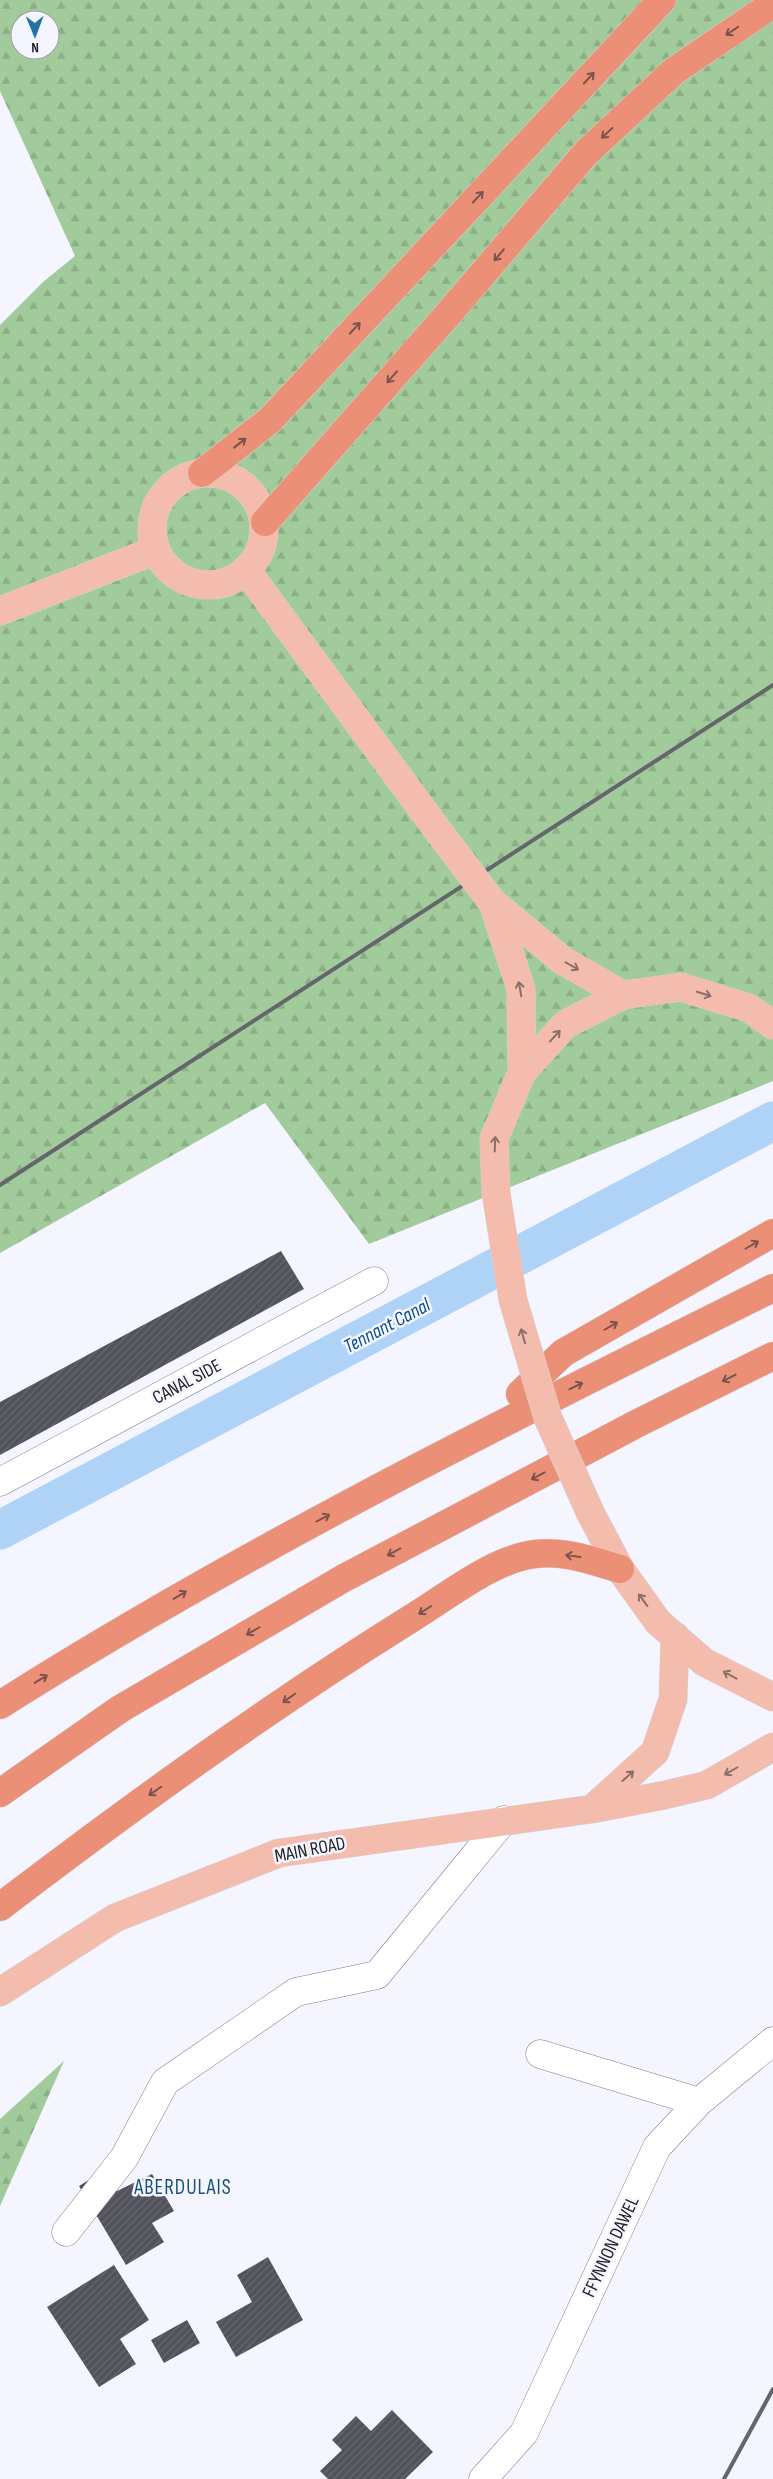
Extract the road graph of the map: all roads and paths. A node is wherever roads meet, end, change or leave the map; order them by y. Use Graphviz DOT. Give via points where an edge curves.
graph roads {
  1 [pos="662,0"];
  2 [pos="773,4"];
  3 [pos="202,472"];
  4 [pos="265,522"];
  5 [pos="156,550"];
  6 [pos="246,570"];
  7 [pos="0,611"];
  8 [pos="493,903"];
  9 [pos="623,995"];
  10 [pos="773,1025"];
  11 [pos="522,1072"];
  12 [pos="773,1233"];
  13 [pos="374,1281"];
  14 [pos="773,1288"];
  15 [pos="773,1356"];
  16 [pos="479,1434"];
  17 [pos="0,1482"];
  18 [pos="620,1569"];
  19 [pos="675,1636"];
  20 [pos="773,1697"];
  21 [pos="0,1705"];
  22 [pos="773,1747"];
  23 [pos="0,1793"];
  24 [pos="592,1809"];
  25 [pos="504,1820"];
  26 [pos="0,1907"];
  27 [pos="0,1992"];
  28 [pos="773,2041"];
  29 [pos="540,2054"];
  30 [pos="699,2102"];
  31 [pos="66,2232"];
  32 [pos="483,2479"];
  3 -- 1 [label="highway, one-way" via="270,420"];
  2 -- 4 [label="highway, one-way" via="674,71 586,153"];
  3 -- 4 [label="main road" via="236,479 260,505"];
  3 -- 5 [label="main road" via="185,477 170,487 160,500 153,516 152,534"];
  4 -- 6 [label="main road" via="264,540 258,557"];
  5 -- 6 [label="main road" via="166,566 179,577 196,584 214,585 231,581"];
  5 -- 7 [label="main road"];
  6 -- 8 [label="main road, bridge"];
  8 -- 9 [label="main road, one-way" via="562,960"];
  11 -- 8 [label="main road, one-way" via="521,989"];
  9 -- 10 [label="main road, one-way" via="681,987 749,1008"];
  11 -- 9 [label="main road, one-way" via="566,1024"];
  18 -- 11 [label="main road, one-way, bridge" via="590,1512 548,1418 512,1300 496,1193 494,1138"];
  16 -- 12 [label="highway, one-way" via="563,1353"];
  13 -- 17 [label="street, CANAL SIDE"];
  16 -- 14 [label="highway, one-way"];
  15 -- 23 [label="highway, one-way" via="640,1422 344,1578 120,1709"];
  21 -- 16 [label="highway, one-way" via="186,1592"];
  19 -- 18 [label="main road, one-way" via="658,1622"];
  18 -- 26 [label="highway, one-way" via="574,1555 535,1554 501,1563 342,1662 129,1809"];
  20 -- 19 [label="main road, one-way" via="704,1662"];
  24 -- 19 [label="main road, one-way" via="655,1752 673,1699"];
  22 -- 24 [label="main road, MAIN ROAD, one-way" via="707,1785"];
  24 -- 25 [label="main road, MAIN ROAD"];
  25 -- 27 [label="main road, MAIN ROAD" via="279,1854 115,1918"];
  25 -- 31 [label="street" via="377,1975 296,1992 165,2082 124,2158"];
  28 -- 30 [label="street, FFYNNON DAWEL"];
  29 -- 30 [label="street"];
  30 -- 32 [label="street, FFYNNON DAWEL" via="657,2147 524,2433"];
}
